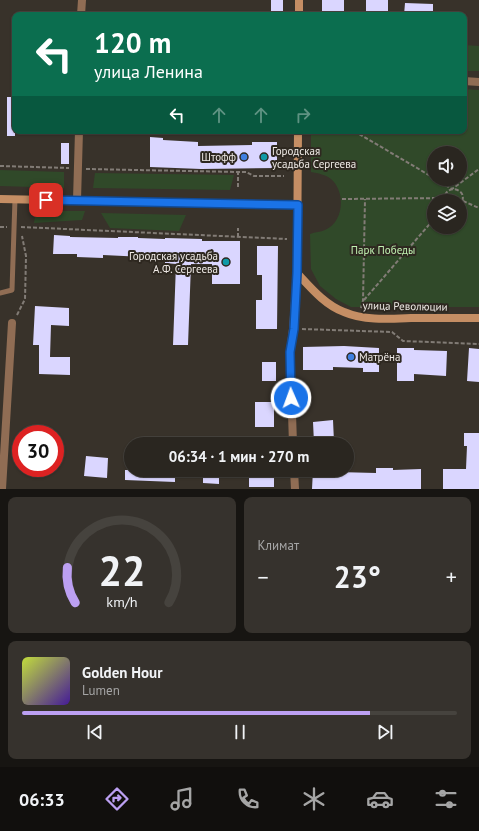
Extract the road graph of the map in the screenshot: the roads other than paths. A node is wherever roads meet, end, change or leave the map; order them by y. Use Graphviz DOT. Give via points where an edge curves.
graph roads {
  1 [pos="82,0"];
  2 [pos="298,0"];
  3 [pos="81,12"];
  4 [pos="299,12"];
  5 [pos="467,81"];
  6 [pos="479,82"];
  7 [pos="78,134"];
  8 [pos="298,134"];
  9 [pos="0,198"];
  10 [pos="15,199"];
  11 [pos="77,200"];
  12 [pos="298,205"];
  13 [pos="297,273"];
  14 [pos="0,293"];
  15 [pos="479,318"];
  16 [pos="12,323"];
  17 [pos="293,437"];
  18 [pos="294,477"];
  19 [pos="2,489"];
  20 [pos="294,489"];
  1 -- 3 [label="street"];
  2 -- 4 [label="main road"];
  5 -- 6 [label="street"];
  7 -- 11 [label="street"];
  8 -- 12 [label="main road"];
  9 -- 10 [label="main road"];
  10 -- 11 [label="main road"];
  10 -- 14 [label="lane" via="12,290"];
  11 -- 12 [label="main road"];
  12 -- 13 [label="main road"];
  13 -- 15 [label="main road, улица Революции" via="325,302 359,317"];
  13 -- 17 [label="street" via="290,352"];
  16 -- 19 [label="street"];
  18 -- 20 [label="street"];
}
